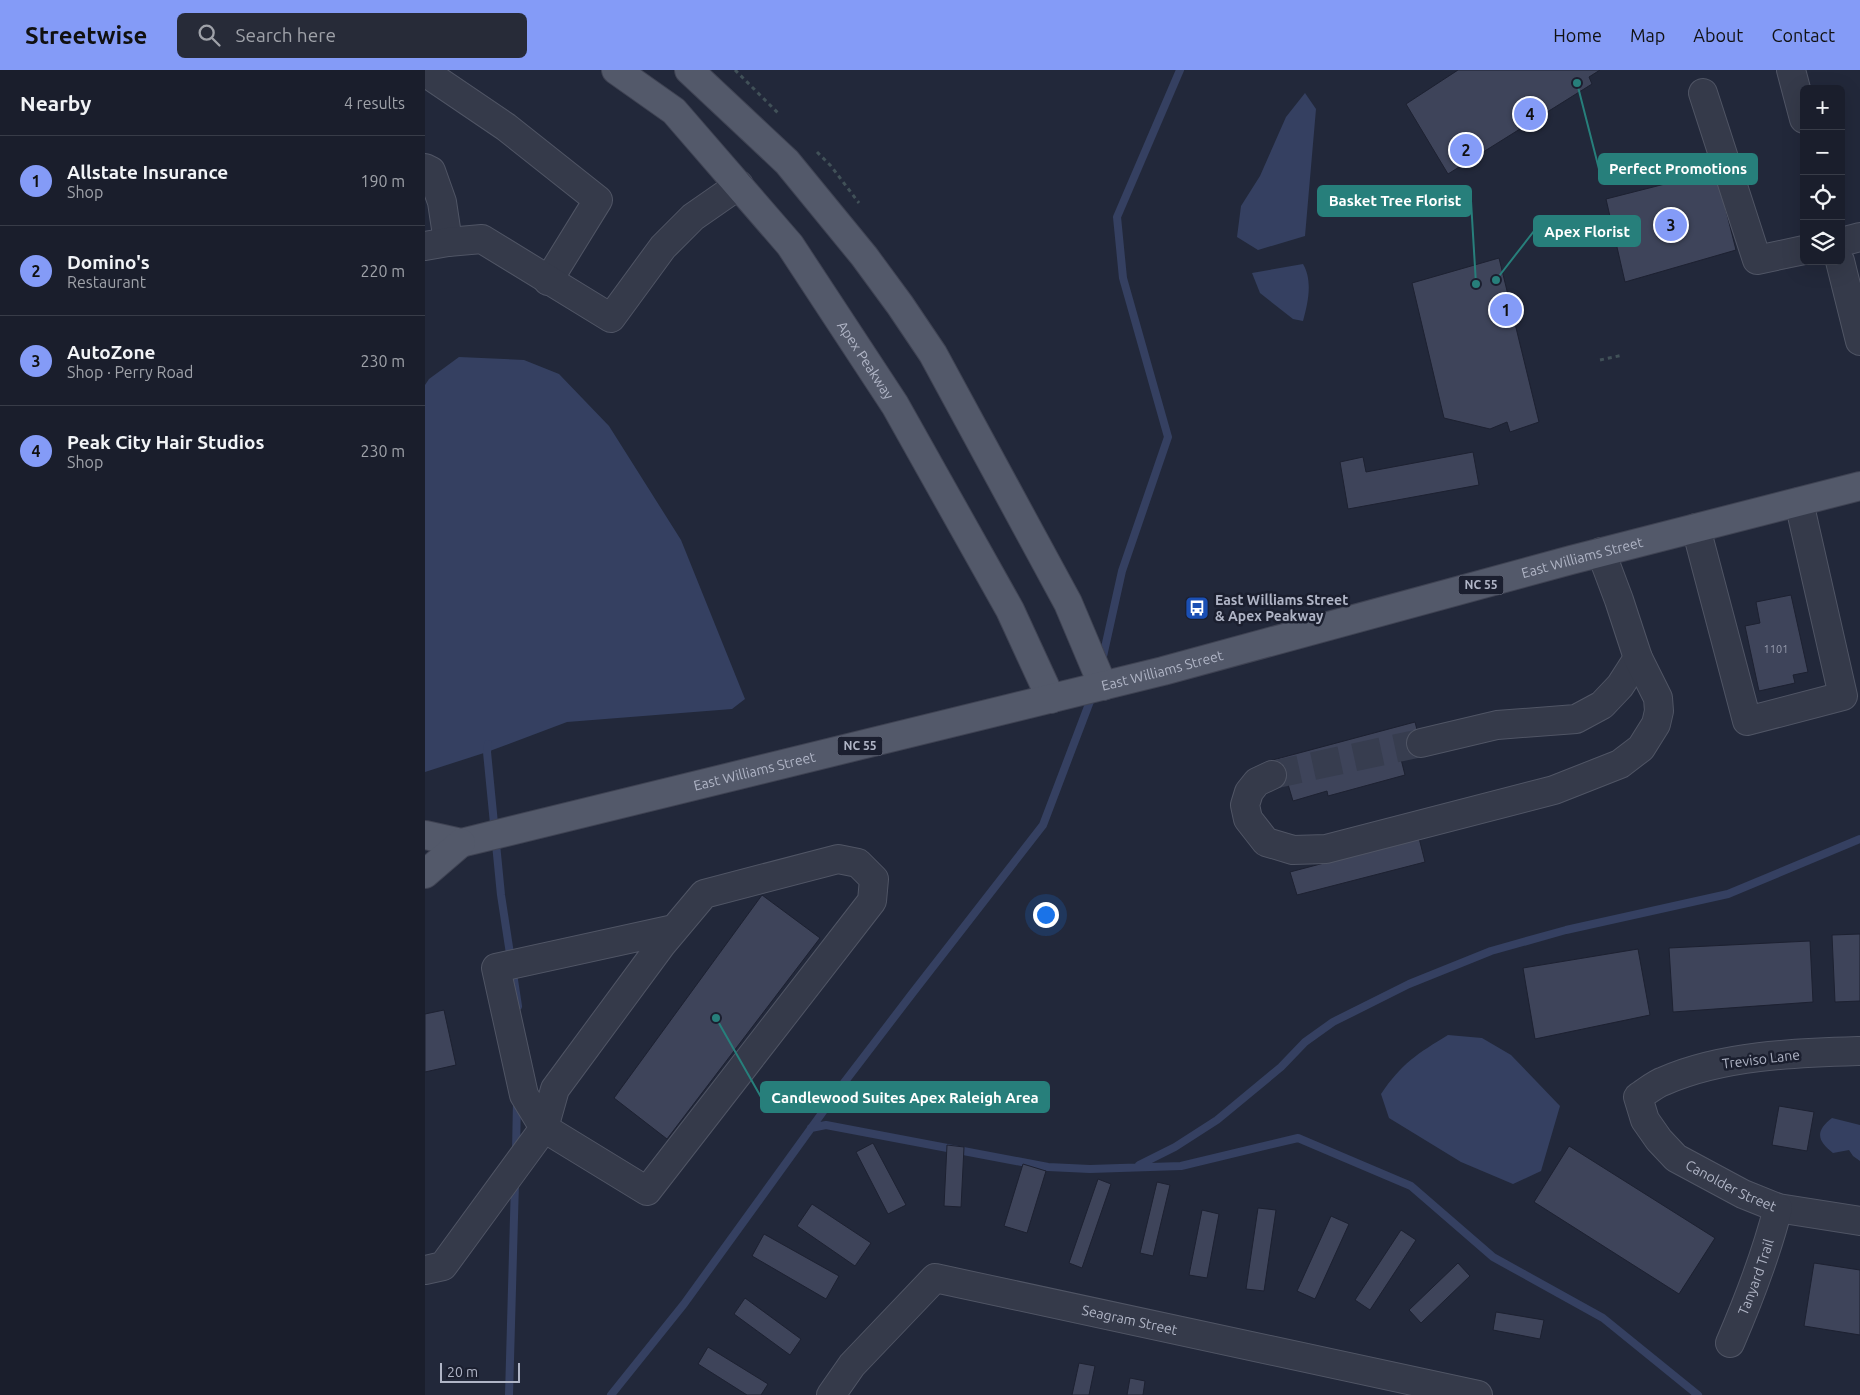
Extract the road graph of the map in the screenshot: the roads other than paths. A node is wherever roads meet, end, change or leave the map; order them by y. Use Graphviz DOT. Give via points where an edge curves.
graph roads {
  1 [pos="616,70"];
  2 [pos="689,70"];
  3 [pos="1791,70"];
  4 [pos="425,72"];
  5 [pos="1703,93"];
  6 [pos="1800,103"];
  7 [pos="425,168"];
  8 [pos="739,185"];
  9 [pos="1860,237"];
  10 [pos="1845,241"];
  11 [pos="436,244"];
  12 [pos="1800,251"];
  13 [pos="1841,265"];
  14 [pos="548,281"];
  15 [pos="1860,341"];
  16 [pos="1860,486"];
  17 [pos="1799,502"];
  18 [pos="1696,528"];
  19 [pos="1601,552"];
  20 [pos="1638,658"];
  21 [pos="1103,686"];
  22 [pos="1051,699"];
  23 [pos="1421,743"];
  24 [pos="1272,774"];
  25 [pos="425,835"];
  26 [pos="461,843"];
  27 [pos="425,874"];
  28 [pos="674,930"];
  29 [pos="1860,1052"];
  30 [pos="1638,1097"];
  31 [pos="544,1128"];
  32 [pos="1778,1208"];
  33 [pos="1860,1221"];
  34 [pos="425,1270"];
  35 [pos="1730,1343"];
  36 [pos="831,1395"];
  37 [pos="1478,1395"];
  1 -- 8 [label="main road, Apex Peakway" via="674,111"];
  2 -- 21 [label="main road" via="787,162 863,256 933,354 1068,603"];
  3 -- 6 [label="street"];
  4 -- 14 [label="street" via="506,128 598,200"];
  5 -- 12 [label="street" via="1757,260"];
  7 -- 11 [label="street" via="431,171 442,202"];
  8 -- 14 [label="street" via="693,216 663,247 611,318"];
  8 -- 22 [label="main road, Apex Peakway" via="790,245 895,404 1010,610"];
  9 -- 10 [label="street"];
  11 -- 14 [label="street" via="482,239"];
  13 -- 15 [label="street"];
  16 -- 17 [label="main road, East Williams Street / NC 55"];
  17 -- 18 [label="main road, East Williams Street / NC 55"];
  17 -- 18 [label="street" via="1843,696 1747,720"];
  18 -- 19 [label="main road, East Williams Street / NC 55"];
  19 -- 20 [label="street"];
  19 -- 21 [label="main road, East Williams Street / NC 55"];
  20 -- 23 [label="street" via="1620,686 1602,705 1576,719 1497,725"];
  20 -- 24 [label="street" via="1658,698 1659,711 1656,724 1641,748 1620,764 1554,790 1326,849 1293,850 1266,842 1248,819 1245,805 1249,792 1257,782"];
  21 -- 22 [label="main road, East Williams Street / NC 55"];
  22 -- 26 [label="main road, East Williams Street / NC 55"];
  25 -- 26 [label="main road, East Williams Street / NC 55"];
  26 -- 27 [label="main road, East Williams Street / NC 55"];
  28 -- 31 [label="street" via="555,1089"];
  28 -- 31 [label="street" via="496,968 524,1095"];
  28 -- 31 [label="street" via="704,894 838,859 858,863 874,879 871,901 647,1191"];
  29 -- 30 [label="street, Treviso Lane" via="1754,1057 1716,1064 1663,1081"];
  30 -- 32 [label="street, Canolder Street" via="1645,1120 1676,1158 1743,1194"];
  31 -- 34 [label="street" via="443,1266"];
  32 -- 33 [label="street, Canolder Street"];
  32 -- 35 [label="street, Tanyard Trail" via="1751,1294"];
  36 -- 37 [label="street, Seagram Street" via="852,1364 935,1278"];
}
